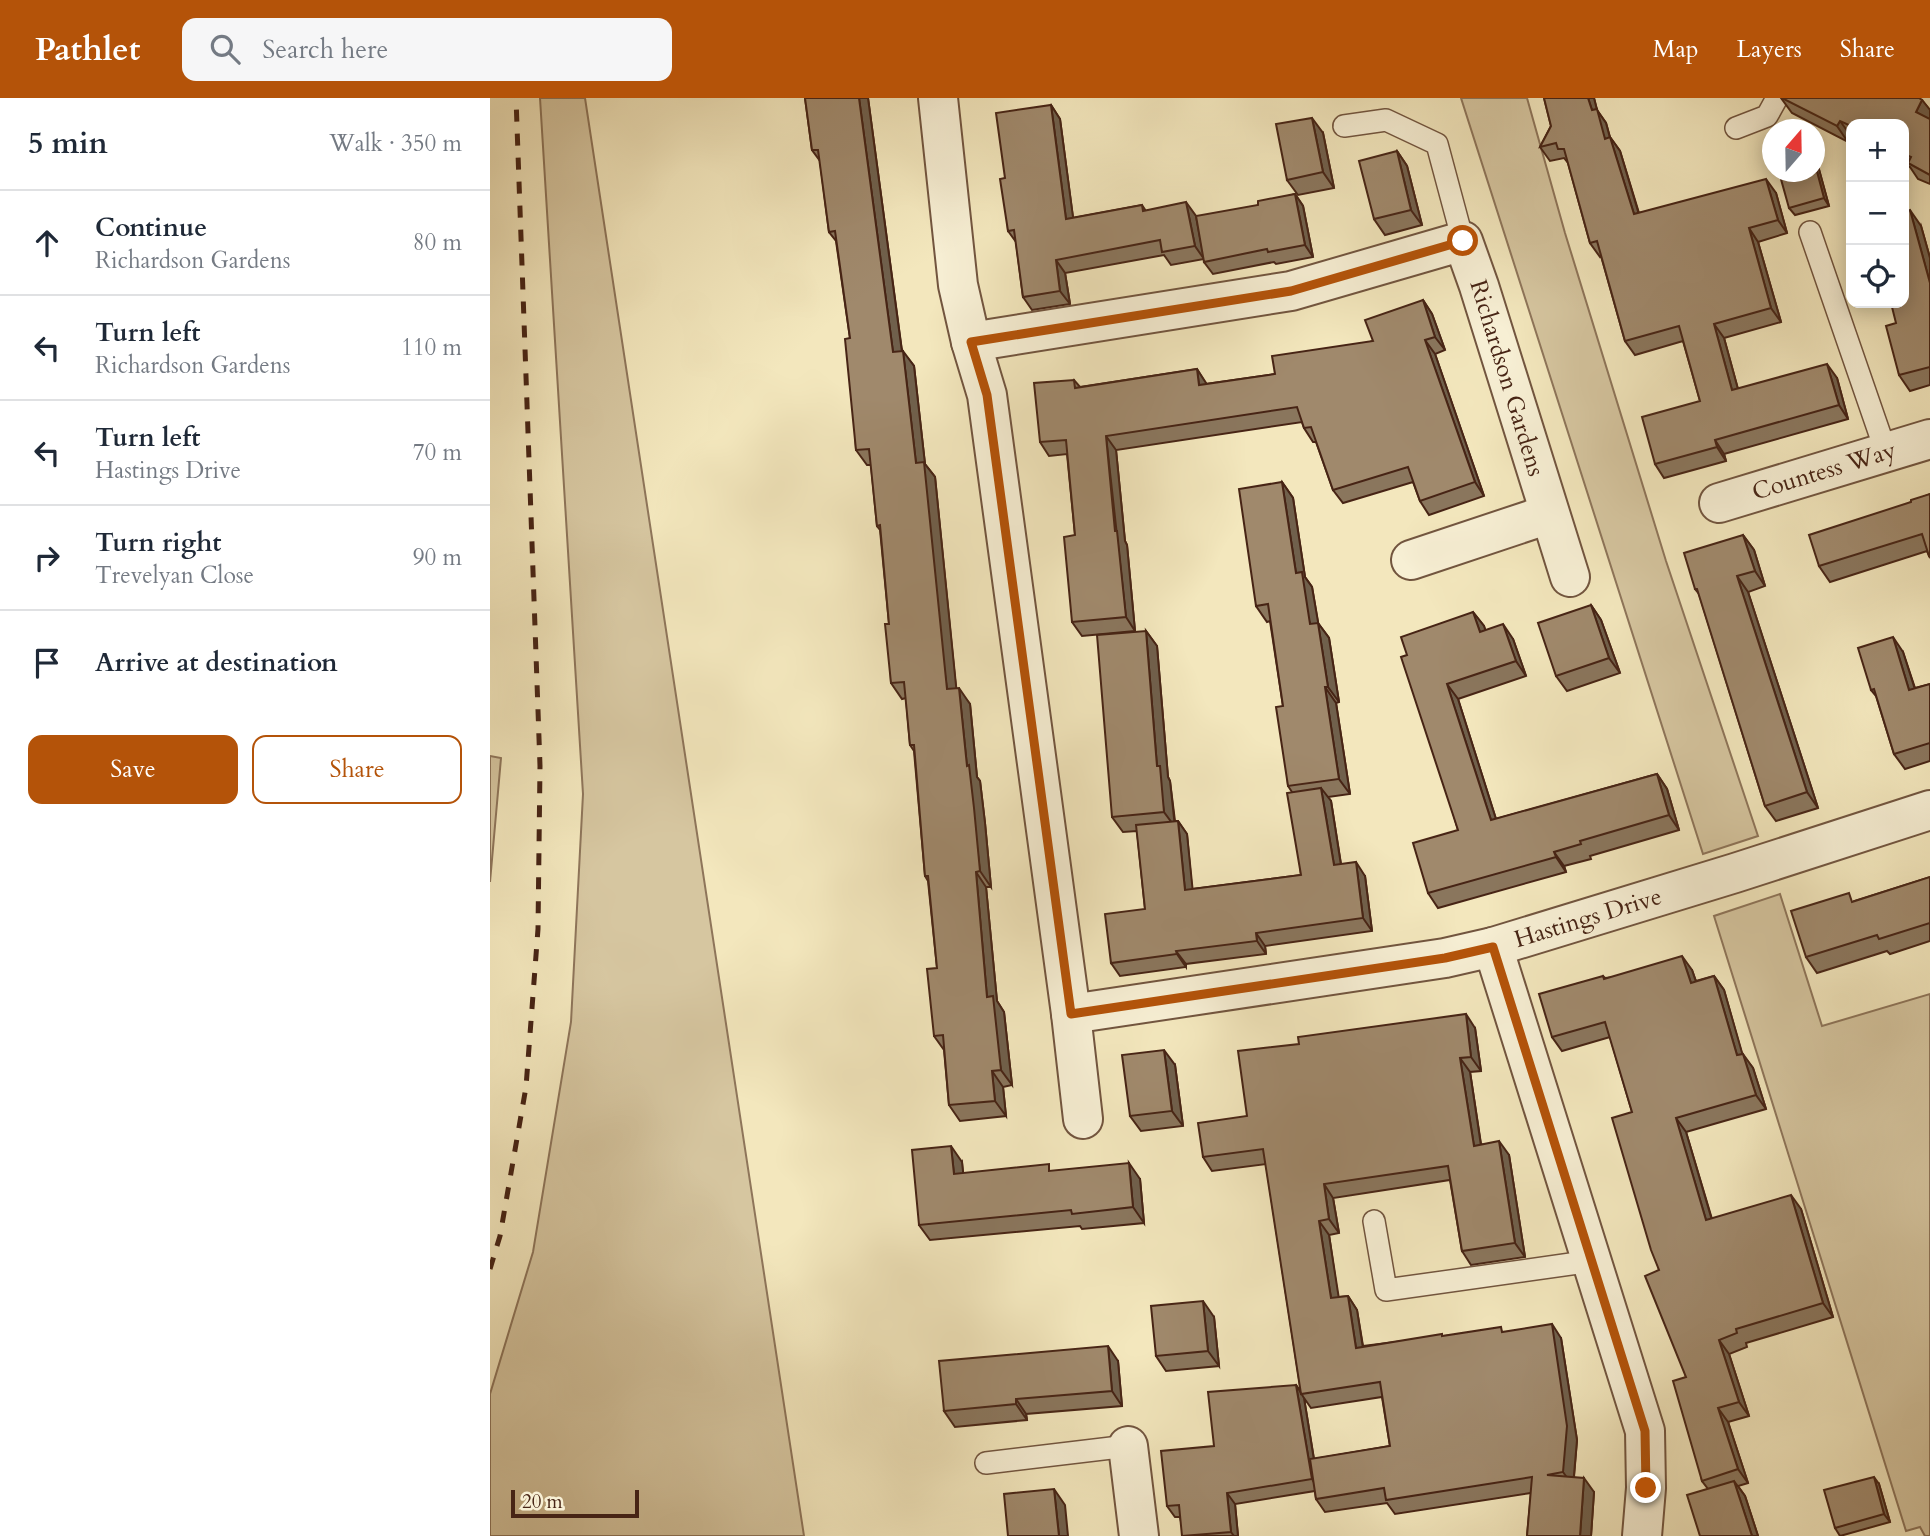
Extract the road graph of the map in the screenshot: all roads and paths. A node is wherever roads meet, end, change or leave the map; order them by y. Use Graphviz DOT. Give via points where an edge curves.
graph roads {
  1 [pos="938,98"];
  2 [pos="1777,98"];
  3 [pos="1344,126"];
  4 [pos="1736,128"];
  5 [pos="1810,232"];
  6 [pos="1463,241"];
  7 [pos="971,342"];
  8 [pos="1930,439"];
  9 [pos="1886,452"];
  10 [pos="1719,503"];
  11 [pos="1549,513"];
  12 [pos="1411,560"];
  13 [pos="1570,577"];
  14 [pos="1930,810"];
  15 [pos="1493,947"];
  16 [pos="1071,1014"];
  17 [pos="1083,1119"];
  18 [pos="1374,1222"];
  19 [pos="1592,1261"];
  20 [pos="1128,1446"];
  21 [pos="986,1463"];
  22 [pos="1139,1536"];
  23 [pos="1642,1536"];
  1 -- 7 [label="street" via="958,285"];
  2 -- 4 [label="lane" via="1768,116"];
  3 -- 6 [label="lane" via="1386,120 1437,144"];
  5 -- 9 [label="lane"];
  6 -- 7 [label="street" via="1291,291"];
  6 -- 11 [label="street, Richardson Gardens"];
  7 -- 16 [label="street" via="987,395"];
  8 -- 9 [label="street, Countess Way"];
  9 -- 10 [label="street, Countess Way"];
  11 -- 12 [label="street"];
  11 -- 13 [label="street, Richardson Gardens"];
  14 -- 15 [label="street, Hastings Drive"];
  15 -- 16 [label="street, Hastings Drive"];
  15 -- 19 [label="street"];
  16 -- 17 [label="street"];
  18 -- 19 [label="lane" via="1386,1290"];
  19 -- 23 [label="street" via="1645,1431"];
  20 -- 21 [label="lane"];
  20 -- 22 [label="street"];
}
